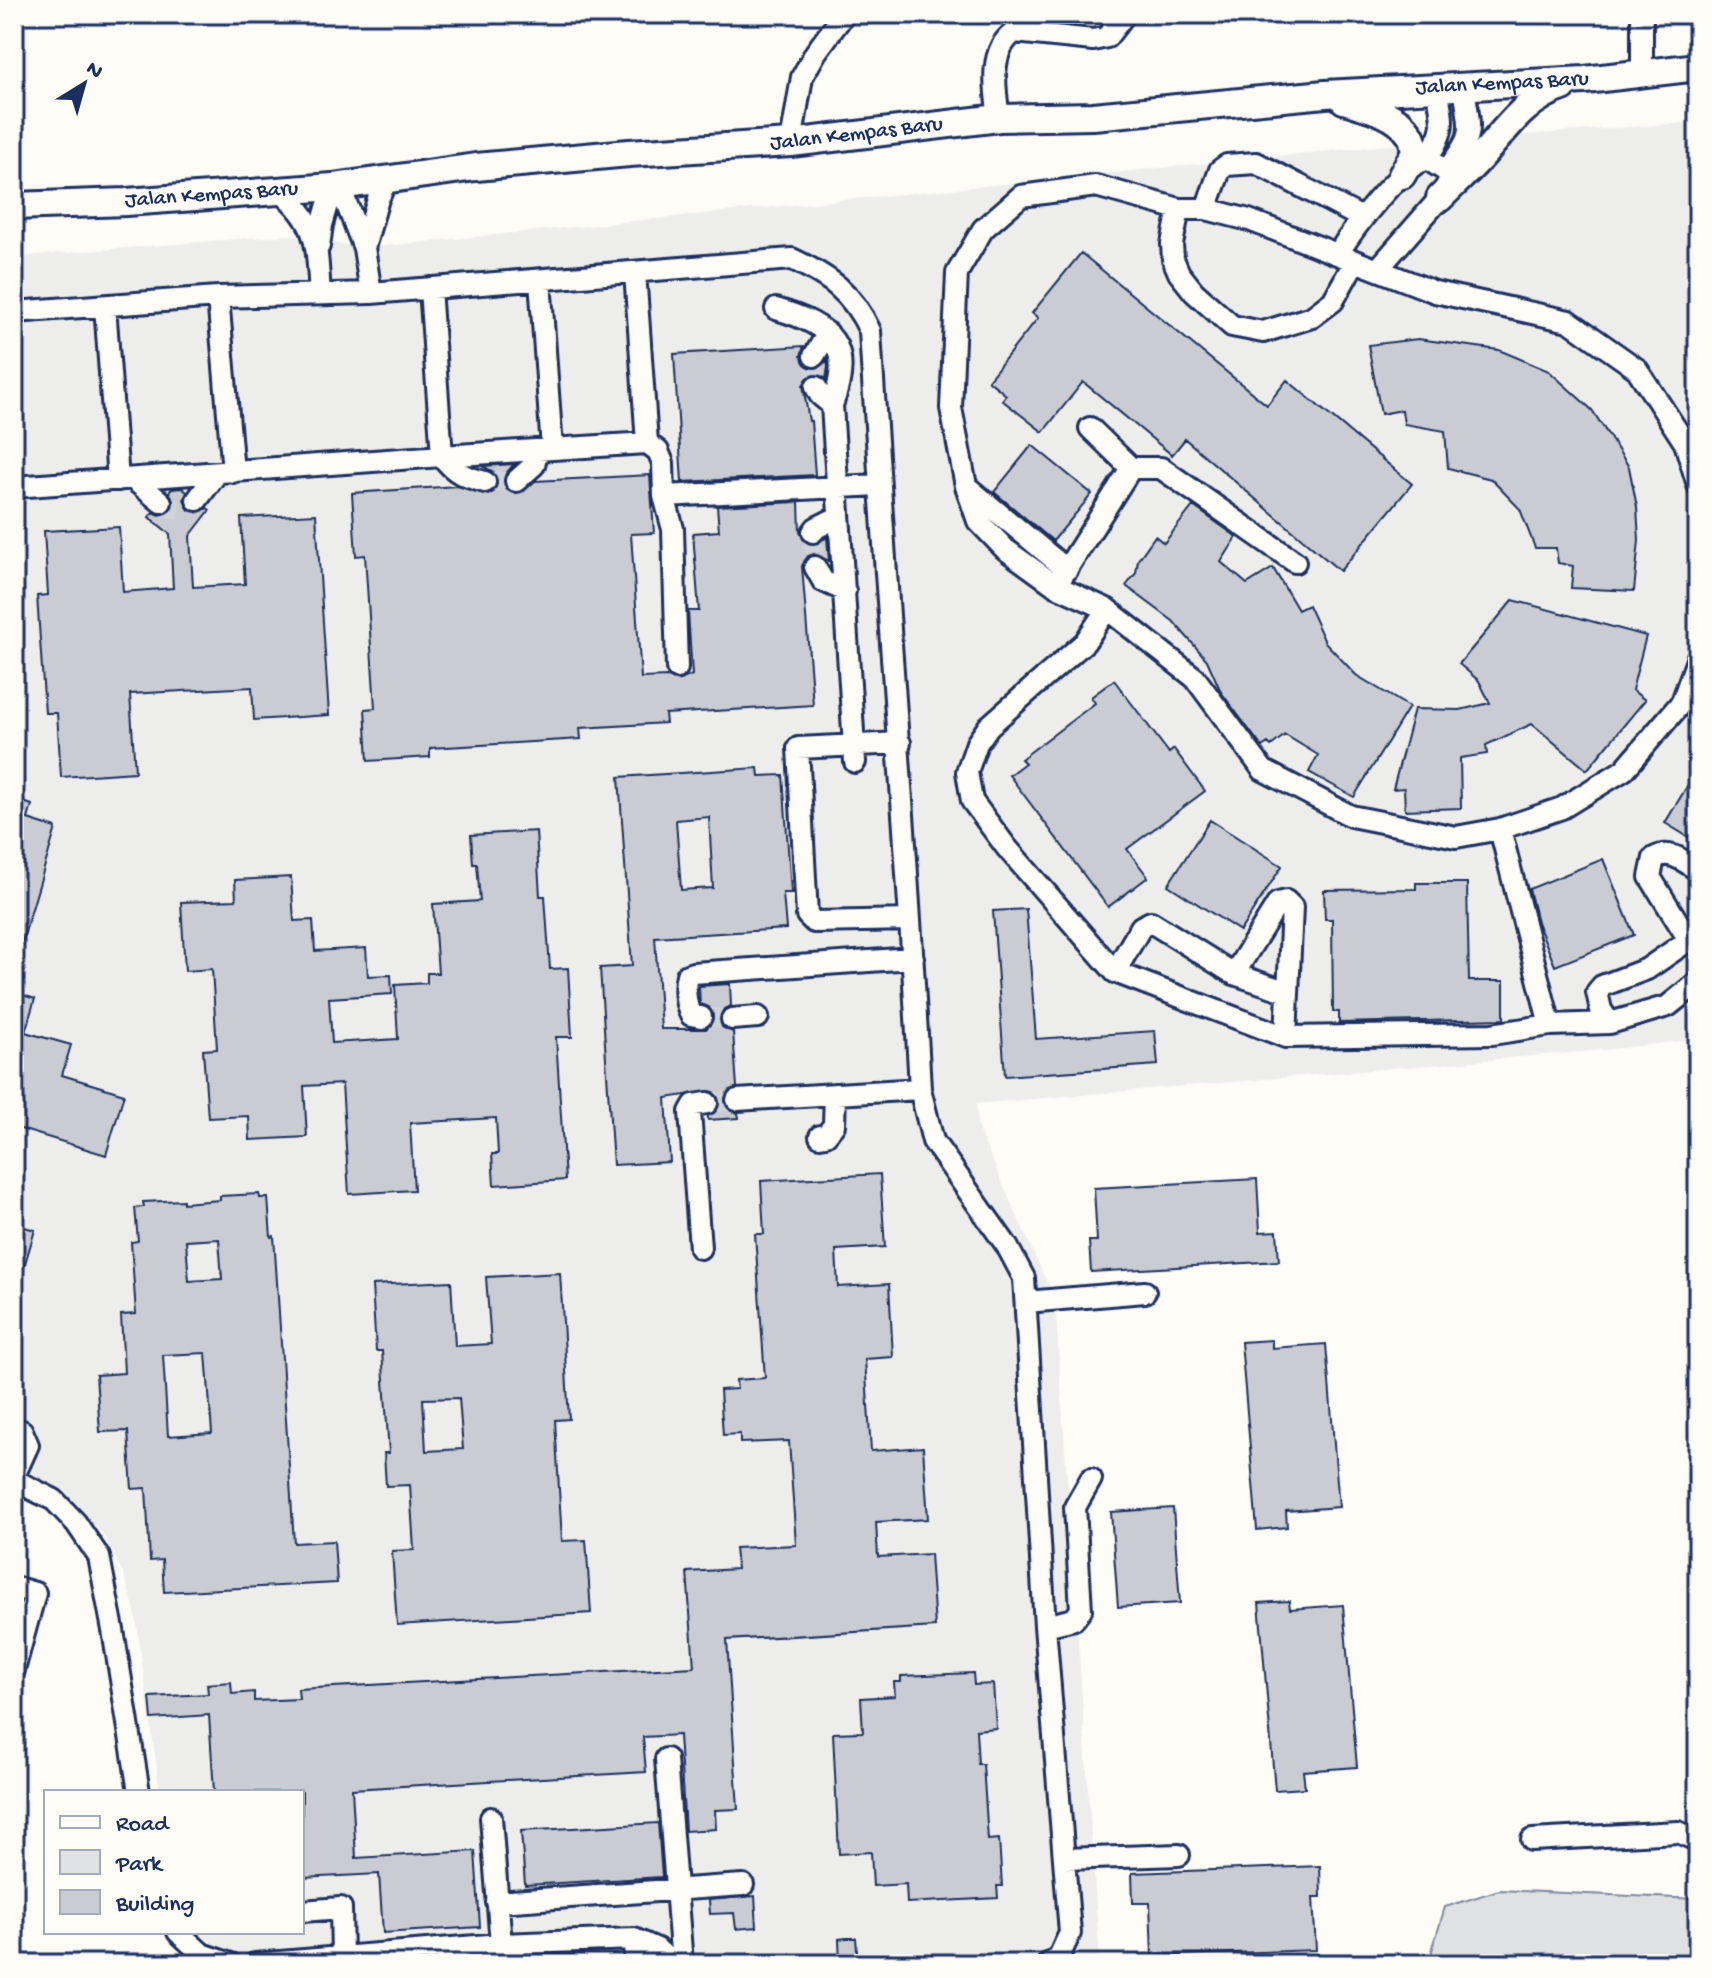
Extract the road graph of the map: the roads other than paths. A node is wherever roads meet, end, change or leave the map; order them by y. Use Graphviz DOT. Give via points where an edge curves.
graph roads {
  1 [pos="844,14"];
  2 [pos="1125,14"];
  3 [pos="1642,14"];
  4 [pos="1698,67"];
  5 [pos="1642,72"];
  6 [pos="1585,80"];
  7 [pos="1464,88"];
  8 [pos="1437,89"];
  9 [pos="1325,94"];
  10 [pos="999,118"];
  11 [pos="791,143"];
  12 [pos="1427,159"];
  13 [pos="1446,171"];
  14 [pos="1402,175"];
  15 [pos="386,182"];
  16 [pos="338,186"];
  17 [pos="279,190"];
  18 [pos="1440,198"];
  19 [pos="14,206"];
  20 [pos="1179,209"];
  21 [pos="1206,209"];
  22 [pos="1362,218"];
  23 [pos="364,248"];
  24 [pos="319,250"];
  25 [pos="1346,258"];
  26 [pos="1378,269"];
  27 [pos="635,272"];
  28 [pos="540,280"];
  29 [pos="430,288"];
  30 [pos="320,293"];
  31 [pos="371,293"];
  32 [pos="218,297"];
  33 [pos="105,306"];
  34 [pos="776,309"];
  35 [pos="14,312"];
  36 [pos="828,333"];
  37 [pos="814,356"];
  38 [pos="816,387"];
  39 [pos="832,405"];
  40 [pos="1090,428"];
  41 [pos="647,443"];
  42 [pos="545,450"];
  43 [pos="442,456"];
  44 [pos="1131,468"];
  45 [pos="225,472"];
  46 [pos="125,480"];
  47 [pos="516,481"];
  48 [pos="485,482"];
  49 [pos="879,485"];
  50 [pos="1698,485"];
  51 [pos="14,487"];
  52 [pos="837,487"];
  53 [pos="664,496"];
  54 [pos="197,500"];
  55 [pos="161,502"];
  56 [pos="838,517"];
  57 [pos="813,532"];
  58 [pos="1295,562"];
  59 [pos="815,567"];
  60 [pos="1062,578"];
  61 [pos="845,591"];
  62 [pos="1107,609"];
  63 [pos="1698,657"];
  64 [pos="677,668"];
  65 [pos="900,743"];
  66 [pos="855,754"];
  67 [pos="1500,829"];
  68 [pos="1698,870"];
  69 [pos="910,920"];
  70 [pos="1694,937"];
  71 [pos="913,958"];
  72 [pos="1115,972"];
  73 [pos="1234,974"];
  74 [pos="1698,982"];
  75 [pos="1288,992"];
  76 [pos="701,1017"];
  77 [pos="758,1017"];
  78 [pos="732,1019"];
  79 [pos="1610,1023"];
  80 [pos="1550,1025"];
  81 [pos="1286,1037"];
  82 [pos="920,1089"];
  83 [pos="828,1094"];
  84 [pos="737,1100"];
  85 [pos="707,1103"];
  86 [pos="820,1136"];
  87 [pos="700,1248"];
  88 [pos="1145,1292"];
  89 [pos="1026,1302"];
  90 [pos="14,1429"];
  91 [pos="14,1478"];
  92 [pos="1091,1479"];
  93 [pos="1075,1507"];
  94 [pos="1038,1510"];
  95 [pos="14,1587"];
  96 [pos="1045,1626"];
  97 [pos="14,1670"];
  98 [pos="666,1759"];
  99 [pos="139,1790"];
  100 [pos="491,1818"];
  101 [pos="1532,1840"];
  102 [pos="1698,1841"];
  103 [pos="1179,1855"];
  104 [pos="1064,1859"];
  105 [pos="743,1885"];
  106 [pos="676,1890"];
  107 [pos="497,1902"];
  108 [pos="304,1911"];
  109 [pos="180,1934"];
  110 [pos="634,1939"];
  111 [pos="501,1944"];
  112 [pos="342,1956"];
  113 [pos="231,1964"];
  114 [pos="255,1964"];
  115 [pos="635,1964"];
  116 [pos="673,1964"];
  117 [pos="682,1964"];
  118 [pos="1048,1964"];
  1 -- 11 [label="street" via="802,77"];
  2 -- 10 [label="street" via="1107,37 1093,40 1015,32 1004,39 997,54"];
  3 -- 5 [label="street"];
  4 -- 5 [label="main road, Jalan Kempas Baru"];
  5 -- 6 [label="main road, Jalan Kempas Baru"];
  6 -- 7 [label="main road, Jalan Kempas Baru"];
  6 -- 18 [label="main road" via="1532,101"];
  7 -- 8 [label="main road, Jalan Kempas Baru"];
  7 -- 13 [label="street" via="1470,129 1466,145"];
  8 -- 9 [label="main road, Jalan Kempas Baru"];
  8 -- 12 [label="street" via="1442,134"];
  9 -- 10 [label="main road, Jalan Kempas Baru" via="1093,116"];
  9 -- 14 [label="main road" via="1376,110 1411,134 1415,152"];
  10 -- 11 [label="main road, Jalan Kempas Baru"];
  11 -- 15 [label="main road, Jalan Kempas Baru" via="476,167"];
  12 -- 13 [label="street"];
  12 -- 14 [label="street"];
  13 -- 18 [label="street" via="1450,179"];
  14 -- 22 [label="street"];
  15 -- 16 [label="main road, Jalan Kempas Baru"];
  15 -- 23 [label="street"];
  16 -- 17 [label="main road, Jalan Kempas Baru"];
  16 -- 23 [label="street"];
  16 -- 24 [label="street" via="322,225"];
  17 -- 19 [label="main road, Jalan Kempas Baru"];
  17 -- 24 [label="street" via="307,219"];
  18 -- 26 [label="street"];
  20 -- 21 [label="street"];
  20 -- 25 [label="street" via="1172,244 1179,273 1232,326 1263,332 1312,317 1333,301"];
  20 -- 60 [label="street" via="1096,186 1021,196 983,229 957,273 951,408 978,521 1005,549"];
  21 -- 22 [label="street" via="1220,170 1256,163"];
  21 -- 25 [label="street"];
  22 -- 25 [label="street"];
  23 -- 31 [label="street"];
  24 -- 30 [label="street"];
  25 -- 26 [label="street"];
  26 -- 50 [label="street" via="1435,292 1569,321 1637,369 1685,443"];
  27 -- 28 [label="street"];
  27 -- 41 [label="street"];
  27 -- 49 [label="street" via="792,259 840,287 860,308 870,331"];
  28 -- 29 [label="street"];
  28 -- 42 [label="street"];
  29 -- 31 [label="street"];
  29 -- 43 [label="street"];
  30 -- 31 [label="street"];
  30 -- 32 [label="street"];
  32 -- 33 [label="street"];
  32 -- 45 [label="street"];
  33 -- 35 [label="street"];
  33 -- 46 [label="street"];
  34 -- 36 [label="street" via="818,323"];
  36 -- 37 [label="street"];
  36 -- 39 [label="street" via="842,362"];
  38 -- 39 [label="street"];
  39 -- 52 [label="street"];
  40 -- 44 [label="street"];
  41 -- 42 [label="street"];
  41 -- 53 [label="street" via="663,463"];
  42 -- 43 [label="street"];
  42 -- 47 [label="street"];
  43 -- 45 [label="street"];
  43 -- 48 [label="street" via="465,478"];
  44 -- 58 [label="street" via="1161,468"];
  44 -- 60 [label="street"];
  45 -- 46 [label="street"];
  45 -- 54 [label="street"];
  46 -- 51 [label="street"];
  46 -- 55 [label="street"];
  49 -- 52 [label="street"];
  49 -- 65 [label="street"];
  52 -- 53 [label="street"];
  52 -- 56 [label="street"];
  53 -- 64 [label="street" via="673,529"];
  56 -- 57 [label="street"];
  56 -- 61 [label="street"];
  59 -- 61 [label="street" via="823,581"];
  60 -- 62 [label="street"];
  61 -- 66 [label="street"];
  62 -- 67 [label="street" via="1195,678 1263,770 1351,816 1456,837"];
  62 -- 72 [label="street" via="1085,642 989,726 967,772 972,801"];
  63 -- 67 [label="street" via="1682,702 1624,770 1562,808"];
  65 -- 66 [label="street"];
  65 -- 69 [label="street"];
  66 -- 69 [label="street" via="798,748 807,915 814,922 865,914"];
  67 -- 80 [label="street"];
  68 -- 70 [label="street" via="1672,854 1662,854 1654,858 1650,877"];
  69 -- 71 [label="street"];
  70 -- 79 [label="street" via="1647,969 1602,986 1597,992"];
  71 -- 76 [label="street" via="693,973 685,980 687,1009"];
  71 -- 82 [label="street"];
  72 -- 73 [label="street" via="1141,927 1151,922"];
  72 -- 81 [label="street"];
  73 -- 75 [label="street"];
  73 -- 75 [label="street" via="1278,903 1286,901 1292,907"];
  74 -- 79 [label="street" via="1668,1006"];
  75 -- 81 [label="street"];
  77 -- 78 [label="street"];
  79 -- 80 [label="street"];
  80 -- 81 [label="street" via="1492,1034"];
  82 -- 83 [label="street"];
  82 -- 89 [label="street" via="933,1141 1007,1246 1024,1278"];
  83 -- 84 [label="street"];
  83 -- 86 [label="street" via="834,1125"];
  85 -- 87 [label="street" via="694,1105 690,1112 700,1147"];
  88 -- 89 [label="street"];
  89 -- 94 [label="street"];
  90 -- 91 [label="street" via="22,1431 28,1445"];
  91 -- 99 [label="street" via="54,1500 99,1557"];
  92 -- 93 [label="street"];
  93 -- 94 [label="street"];
  93 -- 96 [label="street" via="1081,1610 1074,1619"];
  94 -- 96 [label="street"];
  95 -- 97 [label="street" via="35,1593"];
  96 -- 104 [label="street"];
  98 -- 106 [label="street"];
  100 -- 107 [label="street"];
  101 -- 102 [label="street" via="1678,1832"];
  103 -- 104 [label="street"];
  104 -- 118 [label="street" via="1070,1933 1058,1959"];
  105 -- 106 [label="street"];
  106 -- 107 [label="street"];
  106 -- 117 [label="street"];
  107 -- 111 [label="street"];
  108 -- 112 [label="street" via="341,1908"];
  109 -- 113 [label="street" via="202,1954"];
  110 -- 111 [label="street"];
  110 -- 115 [label="street"];
  110 -- 116 [label="street"];
  111 -- 112 [label="street"];
  112 -- 114 [label="street"];
}
